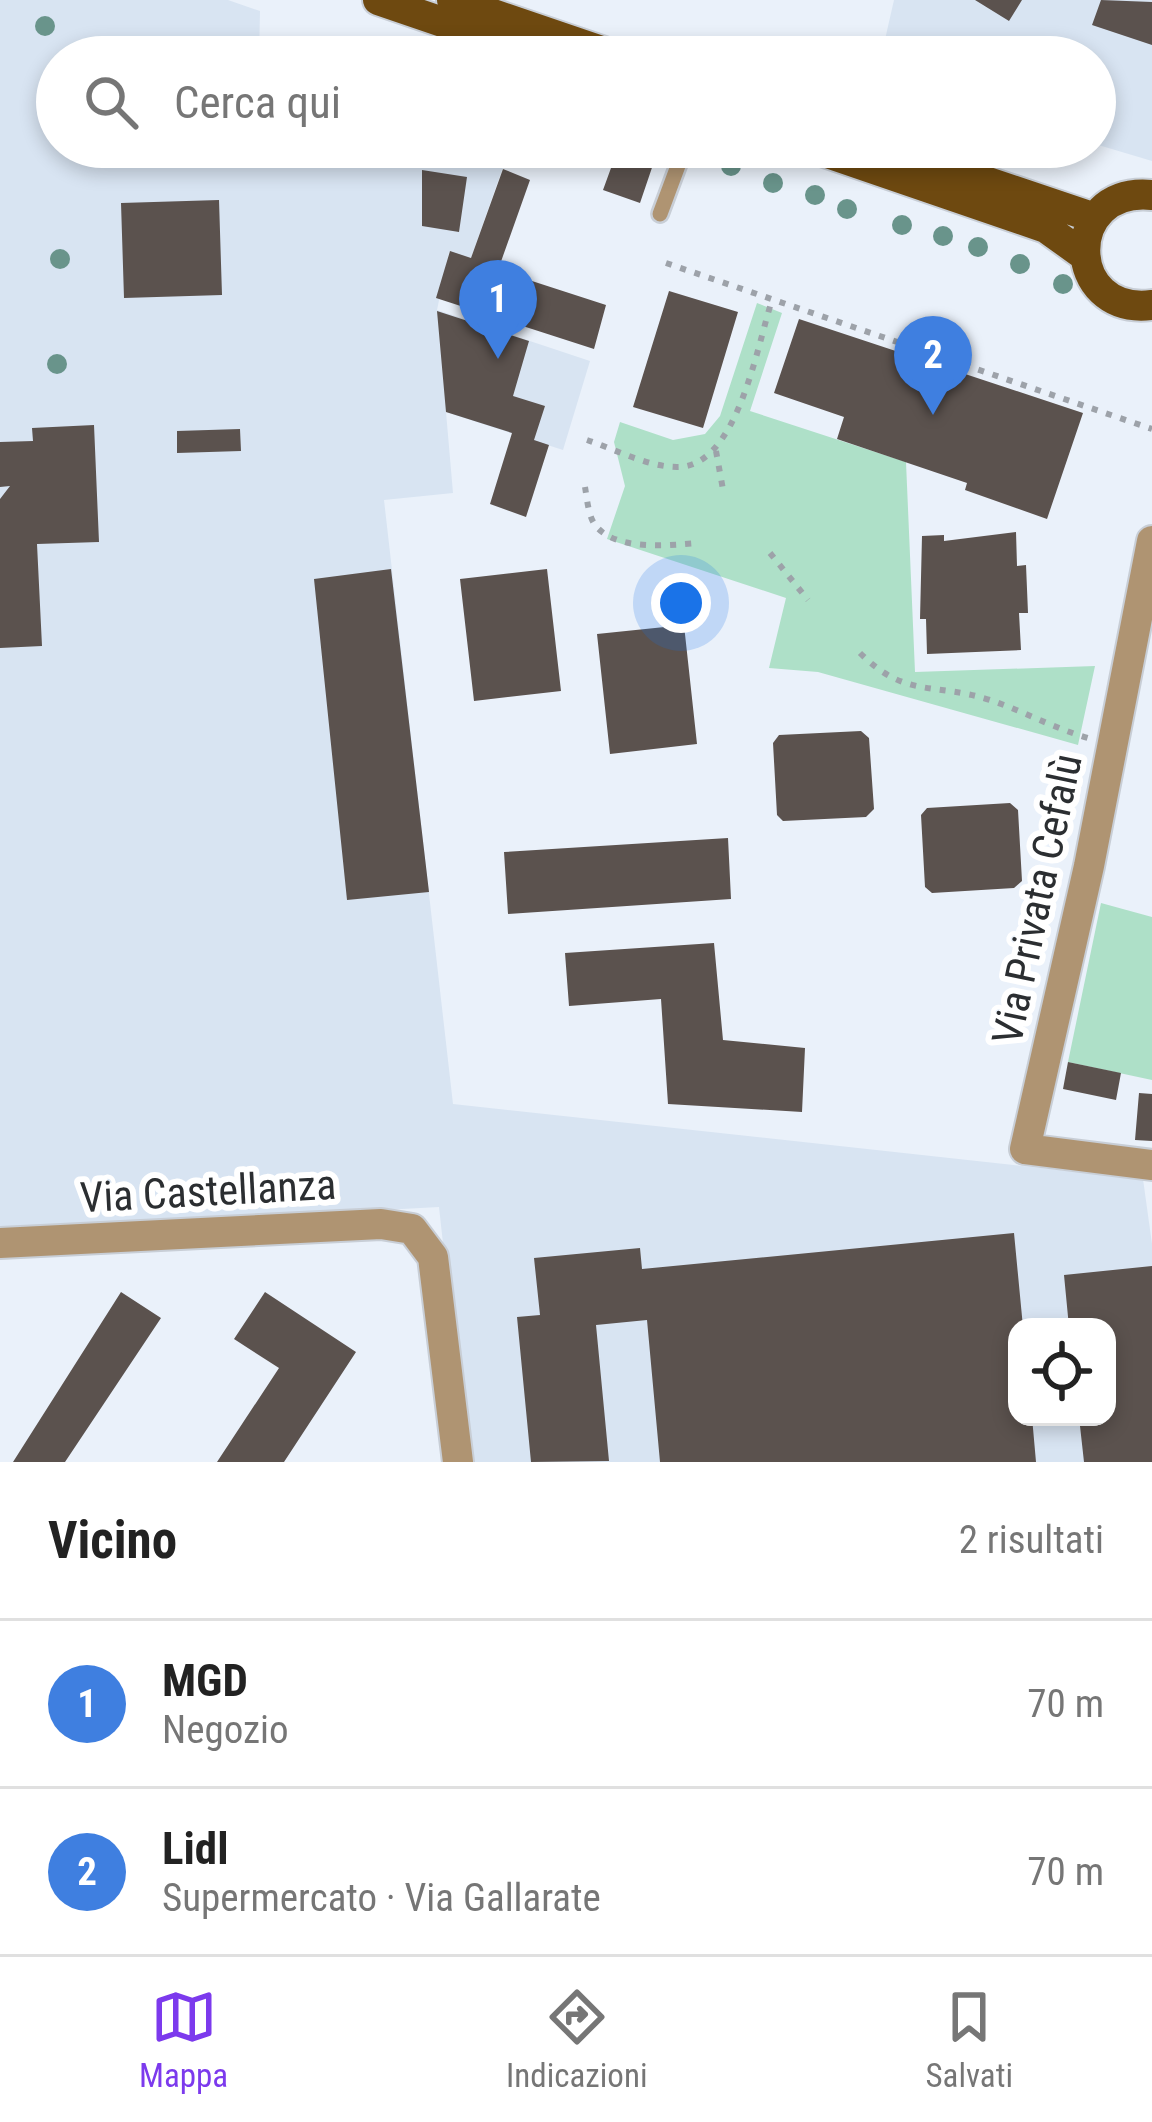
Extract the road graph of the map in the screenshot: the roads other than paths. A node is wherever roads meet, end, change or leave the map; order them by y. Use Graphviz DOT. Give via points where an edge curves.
graph roads {
  1 [pos="378,0"];
  2 [pos="452,0"];
  3 [pos="483,36"];
  4 [pos="557,36"];
  5 [pos="677,168"];
  6 [pos="871,168"];
  7 [pos="946,168"];
  8 [pos="1152,195"];
  9 [pos="660,214"];
  10 [pos="1095,218"];
  11 [pos="1085,256"];
  12 [pos="1152,305"];
  13 [pos="1152,542"];
  14 [pos="1152,1166"];
  15 [pos="0,1243"];
  16 [pos="458,1462"];
  1 -- 3 [label="main road"];
  2 -- 4 [label="main road"];
  5 -- 9 [label="lane"];
  6 -- 11 [label="main road" via="1046,228"];
  7 -- 10 [label="main road"];
  8 -- 10 [label="main road" via="1118,199"];
  10 -- 11 [label="main road"];
  11 -- 12 [label="main road" via="1103,292 1128,305"];
  13 -- 14 [label="street, Via Privata Cefalù" via="1025,1149"];
  15 -- 16 [label="street, Via Castellanza" via="381,1225 418,1233 433,1257"];
}
